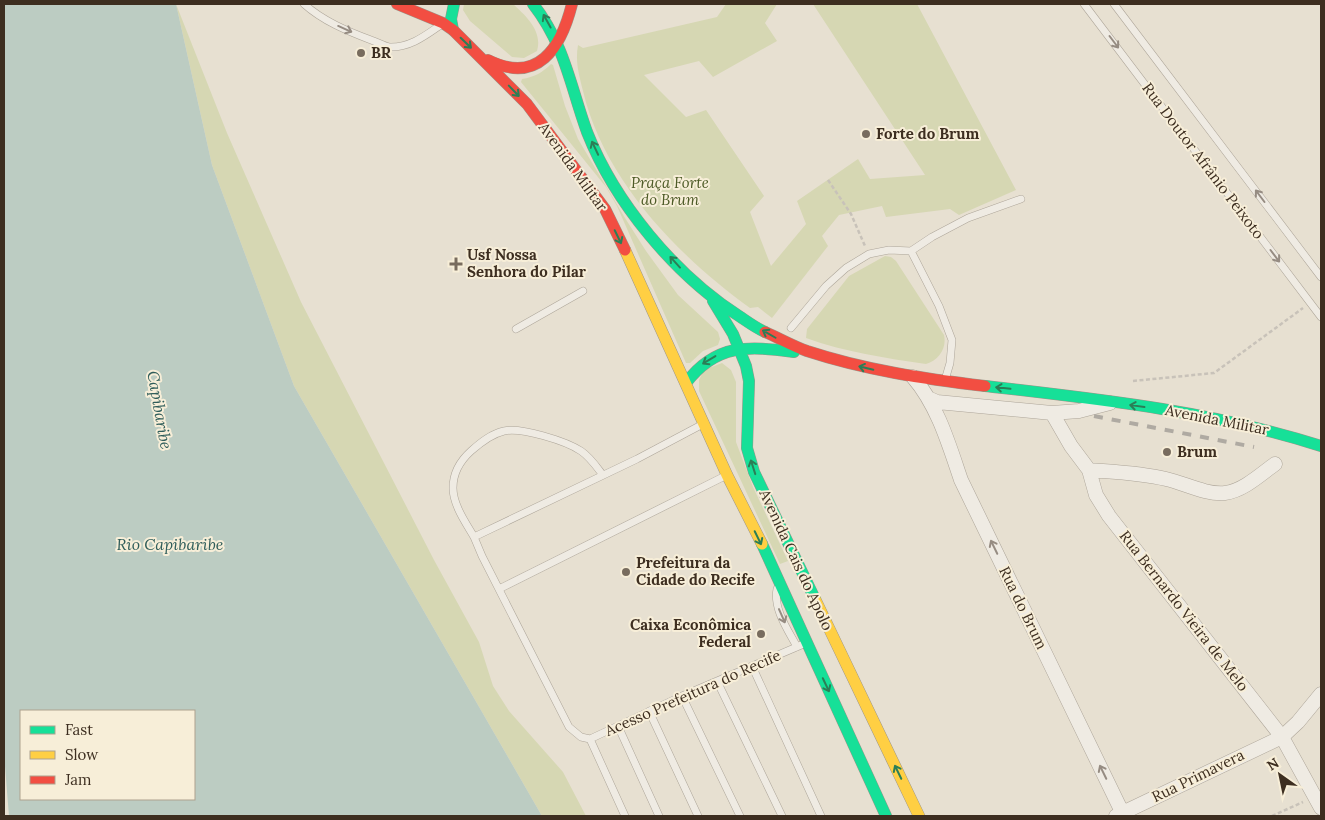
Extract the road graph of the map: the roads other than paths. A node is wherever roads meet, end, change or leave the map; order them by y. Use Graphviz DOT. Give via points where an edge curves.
graph roads {
  1 [pos="304,4"];
  2 [pos="397,4"];
  3 [pos="454,4"];
  4 [pos="533,4"];
  5 [pos="572,4"];
  6 [pos="1084,4"];
  7 [pos="1114,4"];
  8 [pos="442,23"];
  9 [pos="453,30"];
  10 [pos="558,41"];
  11 [pos="480,56"];
  12 [pos="1022,199"];
  13 [pos="910,251"];
  14 [pos="1321,277"];
  15 [pos="583,291"];
  16 [pos="710,296"];
  17 [pos="1321,317"];
  18 [pos="791,328"];
  19 [pos="516,330"];
  20 [pos="740,348"];
  21 [pos="813,354"];
  22 [pos="914,377"];
  23 [pos="944,382"];
  24 [pos="686,383"];
  25 [pos="928,398"];
  26 [pos="1112,402"];
  27 [pos="1052,413"];
  28 [pos="703,424"];
  29 [pos="1321,446"];
  30 [pos="1275,464"];
  31 [pos="1089,470"];
  32 [pos="602,474"];
  33 [pos="727,475"];
  34 [pos="474,537"];
  35 [pos="499,589"];
  36 [pos="802,645"];
  37 [pos="752,666"];
  38 [pos="717,681"];
  39 [pos="1321,694"];
  40 [pos="682,696"];
  41 [pos="649,711"];
  42 [pos="618,726"];
  43 [pos="1282,736"];
  44 [pos="590,739"];
  45 [pos="1318,802"];
  46 [pos="1120,815"];
  47 [pos="625,816"];
  48 [pos="659,816"];
  49 [pos="698,816"];
  50 [pos="740,816"];
  51 [pos="782,816"];
  52 [pos="821,816"];
  53 [pos="886,816"];
  54 [pos="918,816"];
  1 -- 8 [label="lane, one-way" via="341,28 388,47 406,45 422,38"];
  2 -- 8 [label="main road, Avenida Militar"];
  3 -- 9 [label="main road"];
  10 -- 4 [label="main road, Avenida Militar, one-way" via="543,14"];
  5 -- 10 [label="main road"];
  6 -- 17 [label="lane, Rua Doutor Afrânio Peixoto, one-way"];
  14 -- 7 [label="lane, Rua Doutor Afrânio Peixoto, one-way"];
  8 -- 9 [label="main road, Avenida Militar"];
  9 -- 11 [label="main road, Avenida Militar, one-way"];
  10 -- 11 [label="main road" via="541,62 531,68 515,70"];
  16 -- 10 [label="main road, Avenida Militar, one-way" via="650,236 618,191 594,147"];
  11 -- 24 [label="main road, Avenida Militar, one-way" via="527,104 604,209"];
  12 -- 13 [label="lane" via="968,218"];
  13 -- 18 [label="lane" via="889,250 869,254 846,268 826,286"];
  13 -- 23 [label="lane" via="940,306 952,340"];
  15 -- 19 [label="lane"];
  16 -- 20 [label="main road, Avenida Cais do Apolo"];
  21 -- 16 [label="main road, Avenida Militar, one-way" via="780,341"];
  20 -- 21 [label="main road, Avenida Militar"];
  20 -- 24 [label="main road, one-way" via="703,363"];
  54 -- 20 [label="main road, Avenida Cais do Apolo, one-way" via="754,472 747,448 749,380"];
  22 -- 21 [label="main road, Avenida Militar, one-way"];
  22 -- 23 [label="main road, Avenida Militar"];
  22 -- 25 [label="street"];
  26 -- 23 [label="main road, Avenida Militar, one-way"];
  24 -- 28 [label="main road, Avenida Cais do Apolo"];
  25 -- 27 [label="street, Avenida Militar" via="937,402"];
  46 -- 25 [label="street, Rua do Brum, one-way" via="961,480"];
  26 -- 27 [label="street, Avenida Militar" via="1079,412"];
  29 -- 26 [label="main road, Avenida Militar, one-way" via="1284,433 1172,410"];
  27 -- 31 [label="street, Rua Bernardo Vieira de Melo"];
  28 -- 32 [label="lane"];
  28 -- 33 [label="main road, Avenida Cais do Apolo"];
  30 -- 31 [label="street" via="1236,490 1225,493 1213,493 1164,478"];
  31 -- 43 [label="street, Rua Bernardo Vieira de Melo" via="1096,495 1109,516"];
  32 -- 34 [label="lane"];
  32 -- 34 [label="lane" via="581,451 528,431 506,430 494,434 464,458 455,473 455,500"];
  33 -- 35 [label="lane"];
  33 -- 36 [label="main road, Avenida Cais do Apolo, one-way" via="780,584"];
  34 -- 35 [label="lane"];
  35 -- 44 [label="lane, Acesso Prefeitura do Recife" via="569,727 581,737"];
  36 -- 37 [label="lane, Acesso Prefeitura do Recife"];
  36 -- 53 [label="main road, Avenida Cais do Apolo, one-way"];
  37 -- 38 [label="lane, Acesso Prefeitura do Recife"];
  37 -- 52 [label="lane"];
  38 -- 40 [label="lane, Acesso Prefeitura do Recife"];
  38 -- 51 [label="lane"];
  39 -- 43 [label="street, Rua Primavera"];
  40 -- 41 [label="lane, Acesso Prefeitura do Recife"];
  40 -- 50 [label="lane"];
  41 -- 42 [label="lane, Acesso Prefeitura do Recife"];
  41 -- 49 [label="lane"];
  42 -- 44 [label="lane, Acesso Prefeitura do Recife"];
  42 -- 48 [label="lane"];
  43 -- 45 [label="street, Rua Bernardo Vieira de Melo"];
  43 -- 46 [label="street, Rua Primavera"];
  44 -- 47 [label="lane, Acesso Prefeitura do Recife"];
}
